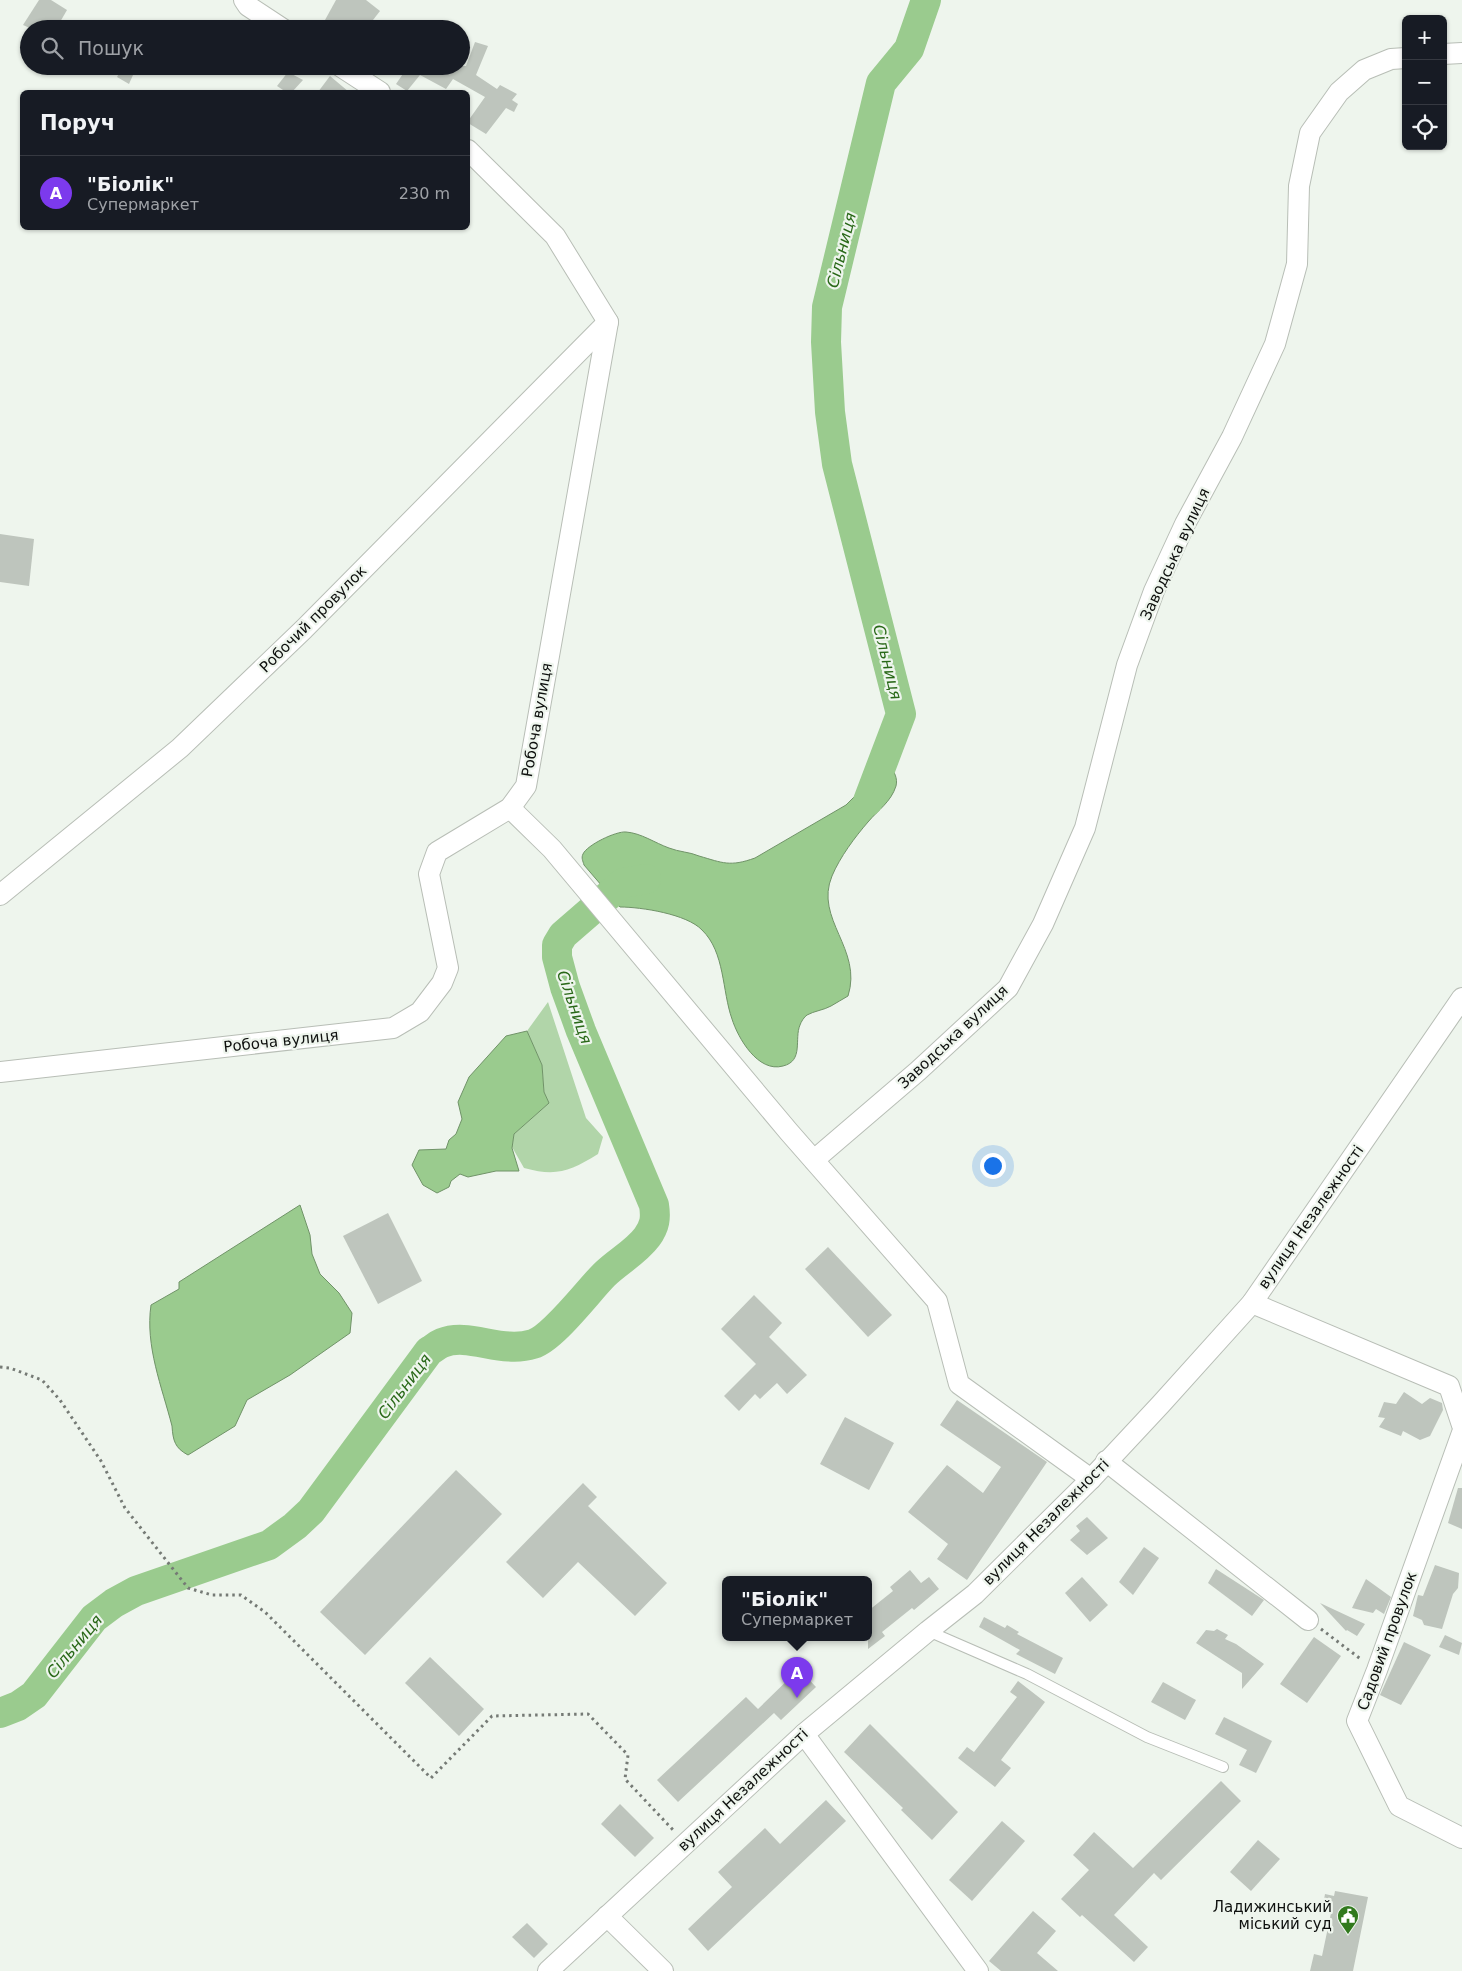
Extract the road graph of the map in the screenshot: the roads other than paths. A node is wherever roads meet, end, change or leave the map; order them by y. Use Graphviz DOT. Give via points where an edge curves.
graph roads {
  1 [pos="244,0"];
  2 [pos="269,20"];
  3 [pos="1462,53"];
  4 [pos="1447,54"];
  5 [pos="1402,58"];
  6 [pos="354,75"];
  7 [pos="377,90"];
  8 [pos="470,152"];
  9 [pos="608,322"];
  10 [pos="510,808"];
  11 [pos="0,895"];
  12 [pos="1462,998"];
  13 [pos="0,1072"];
  14 [pos="814,1160"];
  15 [pos="1252,1303"];
  16 [pos="1462,1425"];
  17 [pos="1462,1433"];
  18 [pos="1106,1461"];
  19 [pos="1091,1479"];
  20 [pos="1308,1620"];
  21 [pos="928,1631"];
  22 [pos="804,1734"];
  23 [pos="1223,1768"];
  24 [pos="1462,1838"];
  25 [pos="607,1916"];
  26 [pos="548,1971"];
  27 [pos="663,1971"];
  28 [pos="978,1971"];
  1 -- 2 [label="street"];
  3 -- 4 [label="street"];
  5 -- 14 [label="street, Заводська вулиця" via="1391,59 1364,70 1339,92 1310,133 1299,186 1297,264 1275,344 1154,591 1127,665 1085,828 1021,964 1008,988"];
  6 -- 7 [label="street"];
  8 -- 9 [label="street" via="554,236"];
  9 -- 10 [label="street, Робоча вулиця" via="526,786"];
  9 -- 11 [label="street, Робочий провулок" via="304,629 180,748"];
  10 -- 13 [label="street, Робоча вулиця" via="437,852 429,874 448,968 442,983 420,1012 394,1028"];
  10 -- 14 [label="street" via="552,849"];
  12 -- 15 [label="street, вулиця Незалежності"];
  14 -- 19 [label="street" via="937,1301 958,1384"];
  15 -- 16 [label="street" via="1449,1386"];
  15 -- 18 [label="street, вулиця Незалежності"];
  17 -- 24 [label="street, Садовий провулок" via="1357,1721 1400,1806"];
  18 -- 19 [label="street, вулиця Незалежності"];
  18 -- 20 [label="street"];
  19 -- 21 [label="street, вулиця Незалежності" via="975,1594"];
  21 -- 22 [label="street, вулиця Незалежності"];
  21 -- 23 [label="lane" via="1027,1674 1147,1737"];
  22 -- 25 [label="street, вулиця Незалежності"];
  22 -- 28 [label="street"];
  25 -- 26 [label="street, вулиця Незалежності"];
  25 -- 27 [label="street"];
}
